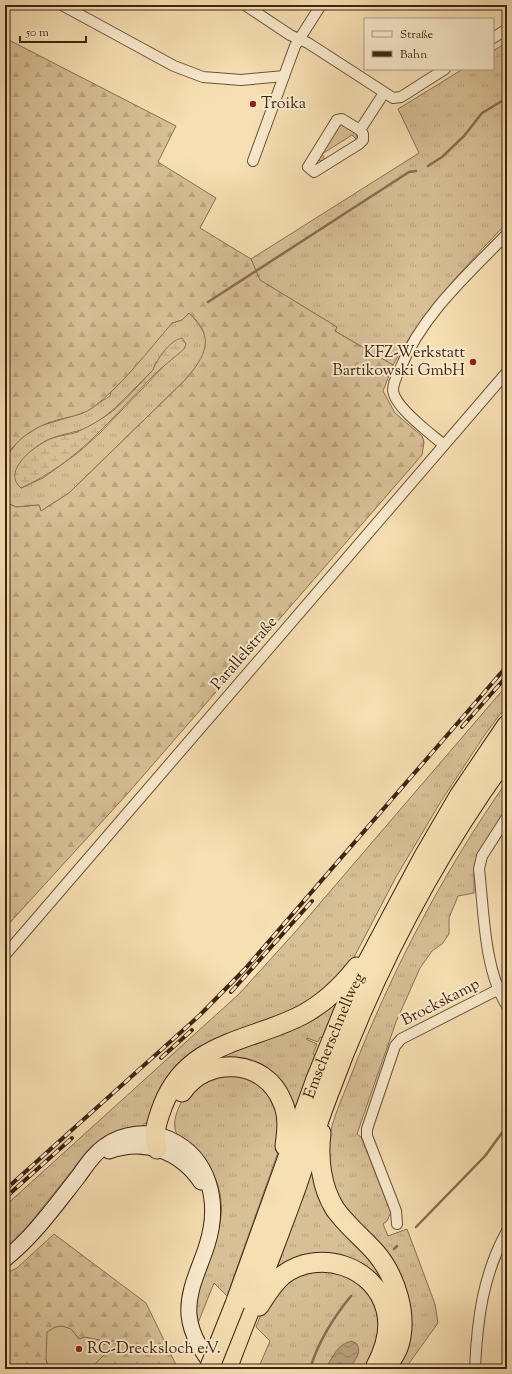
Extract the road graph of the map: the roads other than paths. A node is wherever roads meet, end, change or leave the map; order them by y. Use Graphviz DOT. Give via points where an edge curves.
graph roads {
  1 [pos="62,5"];
  2 [pos="245,5"];
  3 [pos="321,5"];
  4 [pos="507,29"];
  5 [pos="494,37"];
  6 [pos="299,39"];
  7 [pos="443,70"];
  8 [pos="284,76"];
  9 [pos="384,93"];
  10 [pos="360,130"];
  11 [pos="253,160"];
  12 [pos="507,234"];
  13 [pos="507,372"];
  14 [pos="444,445"];
  15 [pos="507,725"];
  16 [pos="507,756"];
  17 [pos="507,817"];
  18 [pos="385,929"];
  19 [pos="5,955"];
  20 [pos="507,985"];
  21 [pos="498,990"];
  22 [pos="507,1006"];
  23 [pos="327,1097"];
  24 [pos="159,1140"];
  25 [pos="278,1185"];
  26 [pos="397,1224"];
  27 [pos="507,1231"];
  28 [pos="5,1259"];
  29 [pos="244,1313"];
  30 [pos="209,1369"];
  31 [pos="215,1369"];
  32 [pos="227,1369"];
  33 [pos="375,1369"];
  34 [pos="386,1369"];
  35 [pos="475,1369"];
  1 -- 8 [label="street" via="174,66 196,75 241,80"];
  2 -- 6 [label="street"];
  3 -- 6 [label="street"];
  4 -- 5 [label="street"];
  6 -- 8 [label="street"];
  6 -- 9 [label="street"];
  7 -- 9 [label="street" via="401,97 393,98"];
  8 -- 11 [label="street"];
  9 -- 10 [label="street"];
  10 -- 10 [label="street" via="342,119 337,120 308,167 314,172 359,144 364,140"];
  12 -- 14 [label="street" via="434,312 409,350 396,378 393,390 397,400"];
  13 -- 14 [label="street, Parallelstraße"];
  14 -- 19 [label="street, Parallelstraße"];
  15 -- 18 [label="highway, Emscherschnellweg" via="459,796"];
  16 -- 23 [label="highway, Emscherschnellweg" via="447,847 424,888 365,1004"];
  17 -- 21 [label="street, Brockskamp" via="482,856 479,869 491,968"];
  18 -- 24 [label="highway" via="352,974 313,1008 282,1024 217,1048 195,1061 180,1076 168,1094"];
  18 -- 25 [label="highway, Emscherschnellweg" via="351,993 316,1079"];
  20 -- 21 [label="street"];
  21 -- 22 [label="street, Brockskamp"];
  21 -- 26 [label="street, Brockskamp" via="401,1040 395,1046 367,1129 367,1136 396,1211"];
  23 -- 29 [label="highway, Emscherschnellweg" via="296,1186"];
  23 -- 34 [label="highway" via="320,1144 320,1167 326,1190 335,1208 389,1271 398,1296 402,1318 399,1345"];
  24 -- 25 [label="highway" via="177,1101 193,1080 216,1068 229,1066 248,1069 266,1079 275,1088 286,1112 287,1134"];
  24 -- 28 [label="main road" via="133,1134 114,1140 97,1152 26,1241"];
  24 -- 31 [label="main road" via="180,1145 189,1152 202,1167 210,1184 213,1213 207,1245 193,1284 189,1306 194,1334"];
  25 -- 29 [label="highway, Emscherschnellweg"];
  27 -- 35 [label="street" via="483,1293"];
  29 -- 30 [label="highway, Emscherschnellweg, bridge"];
  29 -- 32 [label="highway, Emscherschnellweg" via="237,1343"];
  29 -- 33 [label="highway" via="275,1282 293,1269 314,1262 345,1266 371,1283 386,1310 386,1341"];
}
